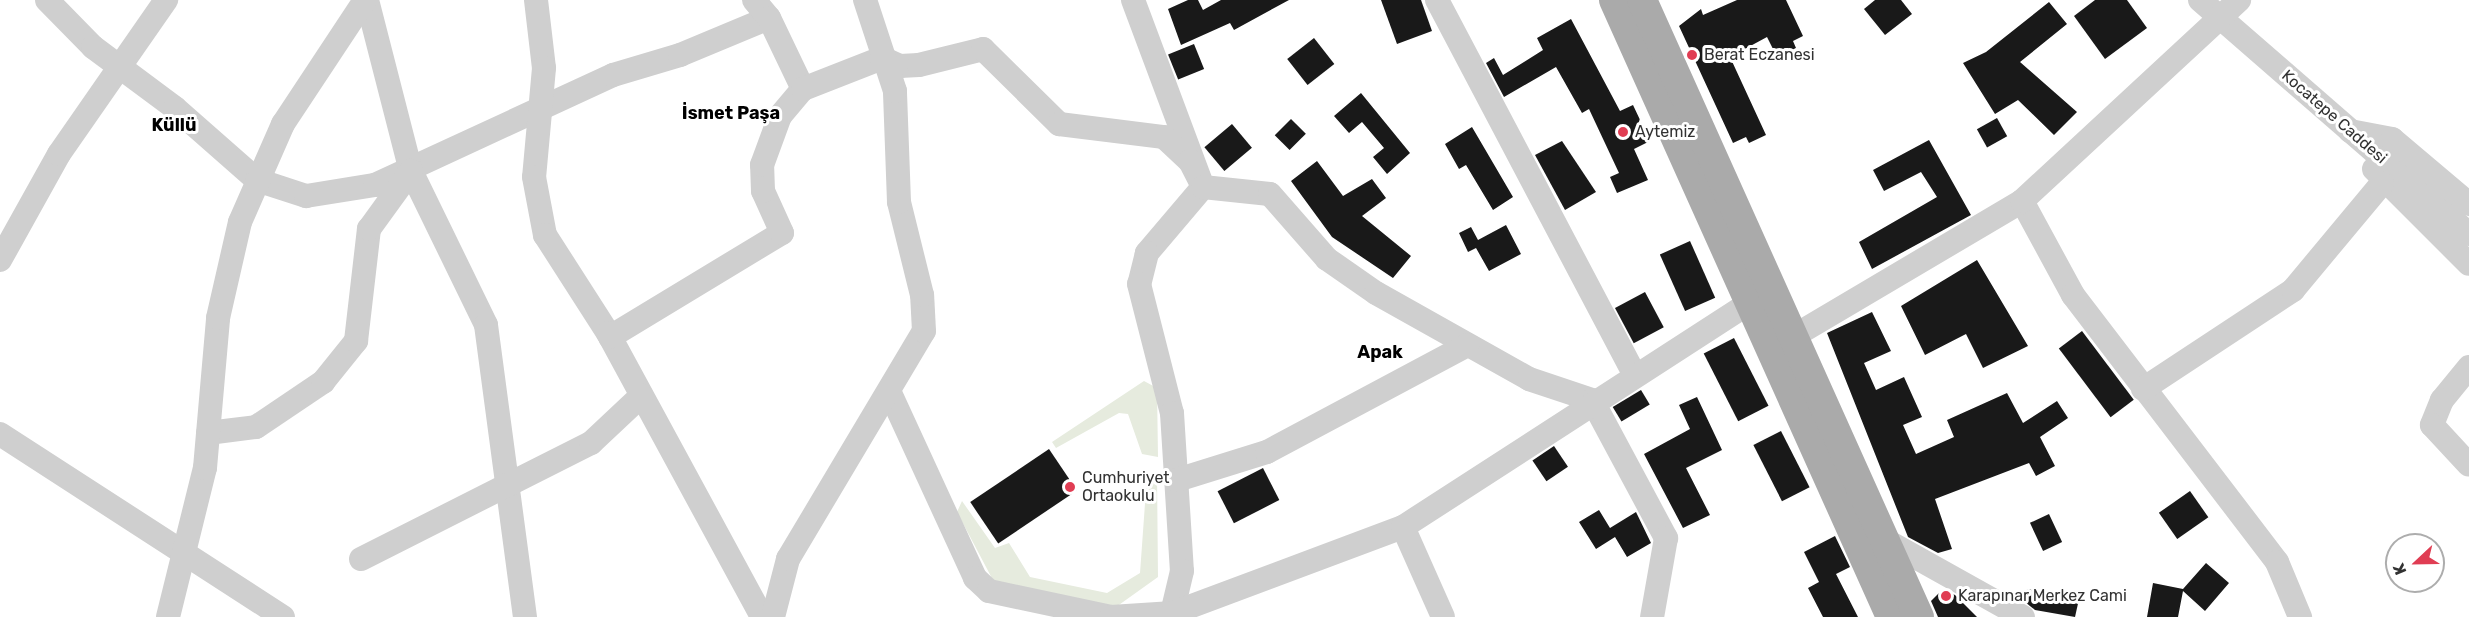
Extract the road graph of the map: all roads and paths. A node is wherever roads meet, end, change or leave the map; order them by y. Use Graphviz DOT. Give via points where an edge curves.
graph roads {
  1 [pos="47,0"];
  2 [pos="166,0"];
  3 [pos="366,0"];
  4 [pos="536,0"];
  5 [pos="865,0"];
  6 [pos="1133,0"];
  7 [pos="1437,0"];
  8 [pos="1614,0"];
  9 [pos="1642,0"];
  10 [pos="2200,0"];
  11 [pos="2239,0"];
  12 [pos="762,9"];
  13 [pos="2222,19"];
  14 [pos="882,58"];
  15 [pos="116,65"];
  16 [pos="803,89"];
  17 [pos="542,107"];
  18 [pos="2350,131"];
  19 [pos="411,171"];
  20 [pos="257,180"];
  21 [pos="2382,183"];
  22 [pos="1203,187"];
  23 [pos="2022,201"];
  24 [pos="2469,204"];
  25 [pos="2469,234"];
  26 [pos="0,260"];
  27 [pos="2469,264"];
  28 [pos="1762,295"];
  29 [pos="610,337"];
  30 [pos="1783,342"];
  31 [pos="1467,345"];
  32 [pos="2469,367"];
  33 [pos="1634,374"];
  34 [pos="2143,389"];
  35 [pos="890,393"];
  36 [pos="641,396"];
  37 [pos="1592,400"];
  38 [pos="208,433"];
  39 [pos="0,434"];
  40 [pos="2469,465"];
  41 [pos="1177,480"];
  42 [pos="504,489"];
  43 [pos="1403,527"];
  44 [pos="1885,540"];
  45 [pos="184,550"];
  46 [pos="361,559"];
  47 [pos="1172,615"];
  48 [pos="168,617"];
  49 [pos="283,617"];
  50 [pos="525,617"];
  51 [pos="762,617"];
  52 [pos="773,617"];
  53 [pos="1443,617"];
  54 [pos="1652,617"];
  55 [pos="1891,617"];
  56 [pos="1919,617"];
  57 [pos="2024,617"];
  58 [pos="2300,617"];
  1 -- 15 [label="street"];
  2 -- 15 [label="street"];
  3 -- 19 [label="street"];
  3 -- 20 [label="street" via="283,124"];
  4 -- 17 [label="street"];
  5 -- 14 [label="street"];
  6 -- 22 [label="street"];
  7 -- 33 [label="street"];
  8 -- 28 [label="main road"];
  9 -- 28 [label="main road"];
  10 -- 13 [label="street, Kocatepe Caddesi"];
  11 -- 13 [label="street"];
  12 -- 16 [label="street"];
  12 -- 17 [label="street"];
  13 -- 18 [label="street, Kocatepe Caddesi"];
  13 -- 23 [label="street"];
  14 -- 16 [label="street"];
  14 -- 22 [label="street" via="900,66 919,65 983,49 1059,123 1164,137 1190,161"];
  14 -- 35 [label="street" via="897,109 903,227 925,313 919,346"];
  15 -- 20 [label="street" via="175,108"];
  15 -- 26 [label="street"];
  16 -- 29 [label="street" via="780,116 762,165 763,191 782,233"];
  17 -- 19 [label="street"];
  17 -- 29 [label="street" via="534,177 539,217 545,235"];
  18 -- 21 [label="street"];
  18 -- 24 [label="street" via="2392,139"];
  18 -- 25 [label="street, Kocatepe Caddesi"];
  19 -- 20 [label="street" via="327,196 292,194"];
  19 -- 38 [label="street" via="369,230 356,340 323,382 273,417 256,427"];
  19 -- 42 [label="street" via="486,325"];
  20 -- 38 [label="street" via="240,222 218,318"];
  21 -- 27 [label="street"];
  21 -- 34 [label="street" via="2293,290"];
  22 -- 31 [label="street" via="1270,194 1327,260"];
  22 -- 41 [label="street" via="1147,252 1139,284 1172,413"];
  23 -- 30 [label="street"];
  23 -- 34 [label="street" via="2073,296"];
  28 -- 30 [label="main road"];
  28 -- 33 [label="street"];
  29 -- 36 [label="street"];
  30 -- 44 [label="main road"];
  30 -- 55 [label="main road"];
  31 -- 37 [label="street" via="1529,379"];
  31 -- 41 [label="street" via="1267,452"];
  32 -- 40 [label="street" via="2442,400 2432,425"];
  33 -- 37 [label="street"];
  34 -- 58 [label="street" via="2277,562"];
  35 -- 47 [label="street" via="975,578 989,591 1111,617"];
  35 -- 52 [label="street" via="788,559"];
  36 -- 42 [label="street" via="591,443"];
  36 -- 51 [label="street"];
  37 -- 43 [label="street"];
  37 -- 54 [label="street" via="1666,538"];
  38 -- 45 [label="street" via="205,468"];
  39 -- 45 [label="street"];
  41 -- 47 [label="street" via="1182,571"];
  42 -- 46 [label="street"];
  42 -- 50 [label="street"];
  43 -- 47 [label="street"];
  43 -- 53 [label="street"];
  44 -- 56 [label="main road"];
  44 -- 57 [label="street"];
  45 -- 48 [label="street"];
  45 -- 49 [label="street"];
}
